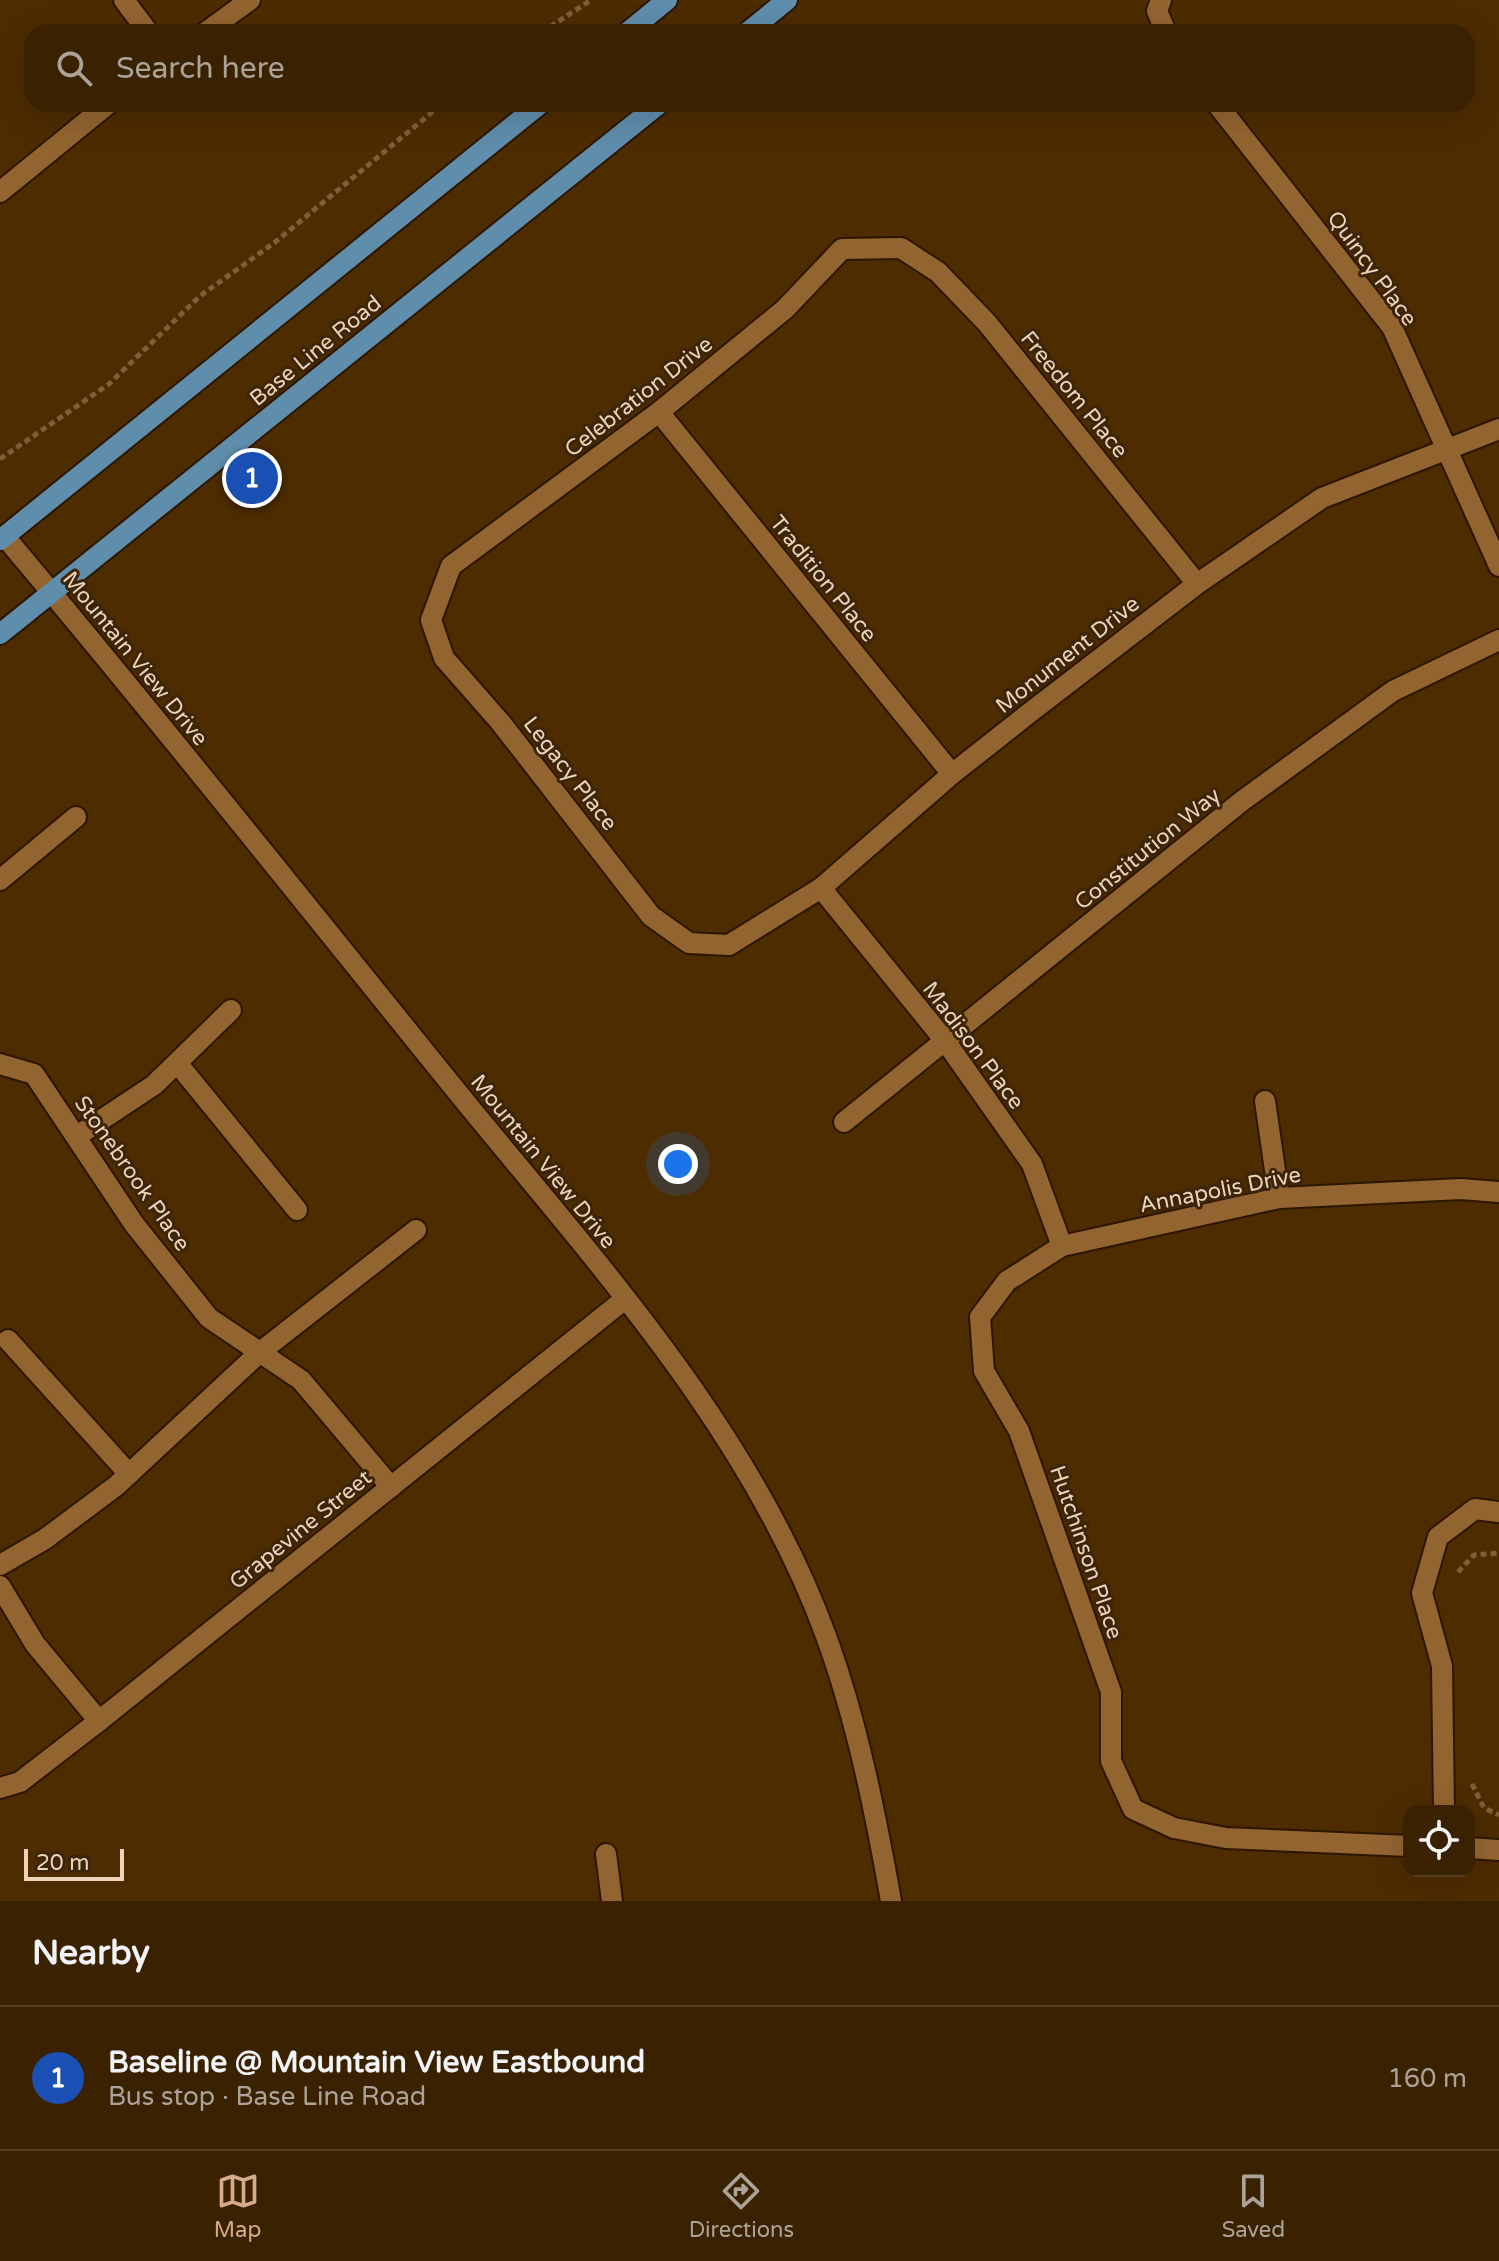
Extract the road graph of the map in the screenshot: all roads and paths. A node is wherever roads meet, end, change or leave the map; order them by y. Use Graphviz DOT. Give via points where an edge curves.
graph roads {
  1 [pos="124,0"];
  2 [pos="250,0"];
  3 [pos="591,0"];
  4 [pos="667,0"];
  5 [pos="787,0"];
  6 [pos="142,24"];
  7 [pos="217,24"];
  8 [pos="554,24"];
  9 [pos="638,24"];
  10 [pos="758,24"];
  11 [pos="98,112"];
  12 [pos="432,112"];
  13 [pos="530,112"];
  14 [pos="649,112"];
  15 [pos="1223,112"];
  16 [pos="0,192"];
  17 [pos="901,248"];
  18 [pos="659,412"];
  19 [pos="1499,429"];
  20 [pos="1445,450"];
  21 [pos="0,459"];
  22 [pos="2,538"];
  23 [pos="1499,566"];
  24 [pos="1197,584"];
  25 [pos="52,592"];
  26 [pos="431,620"];
  27 [pos="0,634"];
  28 [pos="1499,640"];
  29 [pos="952,774"];
  30 [pos="76,817"];
  31 [pos="0,880"];
  32 [pos="821,888"];
  33 [pos="689,943"];
  34 [pos="231,1010"];
  35 [pos="946,1042"];
  36 [pos="0,1064"];
  37 [pos="178,1064"];
  38 [pos="1265,1101"];
  39 [pos="844,1122"];
  40 [pos="77,1136"];
  41 [pos="1499,1192"];
  42 [pos="1279,1198"];
  43 [pos="297,1210"];
  44 [pos="416,1230"];
  45 [pos="1062,1246"];
  46 [pos="625,1299"];
  47 [pos="980,1317"];
  48 [pos="8,1340"];
  49 [pos="259,1353"];
  50 [pos="129,1474"];
  51 [pos="391,1487"];
  52 [pos="1499,1512"];
  53 [pos="0,1565"];
  54 [pos="0,1586"];
  55 [pos="99,1721"];
  56 [pos="0,1788"];
  57 [pos="1444,1805"];
  58 [pos="1403,1846"];
  59 [pos="1475,1848"];
  60 [pos="1499,1850"];
  61 [pos="606,1854"];
  62 [pos="612,1901"];
  63 [pos="891,1901"];
  1 -- 6 [label="street"];
  2 -- 7 [label="street"];
  3 -- 8 [label="path"];
  4 -- 9 [label="main road"];
  5 -- 10 [label="main road"];
  11 -- 16 [label="street"];
  12 -- 21 [label="path" via="274,243 200,296 109,384"];
  13 -- 22 [label="main road"];
  14 -- 25 [label="main road, Base Line Road"];
  15 -- 20 [label="street, Quincy Place" via="1392,327"];
  17 -- 18 [label="street, Celebration Drive" via="842,249 785,309"];
  17 -- 24 [label="street, Freedom Place" via="938,272 987,323"];
  18 -- 26 [label="street, Celebration Drive" via="451,566"];
  18 -- 29 [label="street, Tradition Place"];
  19 -- 20 [label="street, Monument Drive"];
  20 -- 23 [label="street, Quincy Place"];
  20 -- 24 [label="street, Monument Drive" via="1322,498"];
  22 -- 25 [label="street, Mountain View Drive"];
  24 -- 29 [label="street, Monument Drive"];
  25 -- 27 [label="main road, Base Line Road"];
  25 -- 46 [label="street, Mountain View Drive"];
  26 -- 33 [label="street, Legacy Place" via="444,658 651,916"];
  28 -- 35 [label="street, Constitution Way" via="1393,691 1242,801"];
  29 -- 32 [label="street, Monument Drive"];
  30 -- 31 [label="street"];
  32 -- 33 [label="street, Monument Drive" via="729,945"];
  32 -- 35 [label="street, Madison Place"];
  34 -- 37 [label="street"];
  35 -- 39 [label="street, Constitution Way"];
  35 -- 45 [label="street, Madison Place" via="1032,1164"];
  36 -- 40 [label="street, Stonebrook Place" via="34,1074"];
  37 -- 40 [label="street"];
  37 -- 43 [label="street"];
  38 -- 42 [label="street"];
  40 -- 49 [label="street, Stonebrook Place" via="134,1224 209,1318"];
  41 -- 42 [label="street, Annapolis Drive" via="1461,1189"];
  42 -- 45 [label="street, Annapolis Drive"];
  44 -- 49 [label="street"];
  45 -- 47 [label="street, Annapolis Drive" via="1007,1281"];
  46 -- 51 [label="street, Grapevine Street"];
  46 -- 63 [label="street, Mountain View Drive" via="723,1432 785,1545 825,1633 866,1773"];
  47 -- 58 [label="street, Hutchinson Place" via="984,1371 1019,1431 1111,1692 1111,1761 1133,1809 1174,1828 1226,1838"];
  48 -- 50 [label="street"];
  49 -- 50 [label="street"];
  49 -- 51 [label="street, Stonebrook Place" via="301,1380"];
  50 -- 53 [label="street" via="45,1539"];
  51 -- 55 [label="street, Grapevine Street"];
  52 -- 57 [label="street" via="1475,1509 1438,1537 1422,1593 1442,1666"];
  54 -- 55 [label="street" via="35,1644"];
  55 -- 56 [label="street, Grapevine Street" via="20,1782"];
  59 -- 60 [label="street"];
  61 -- 62 [label="street"];
}
